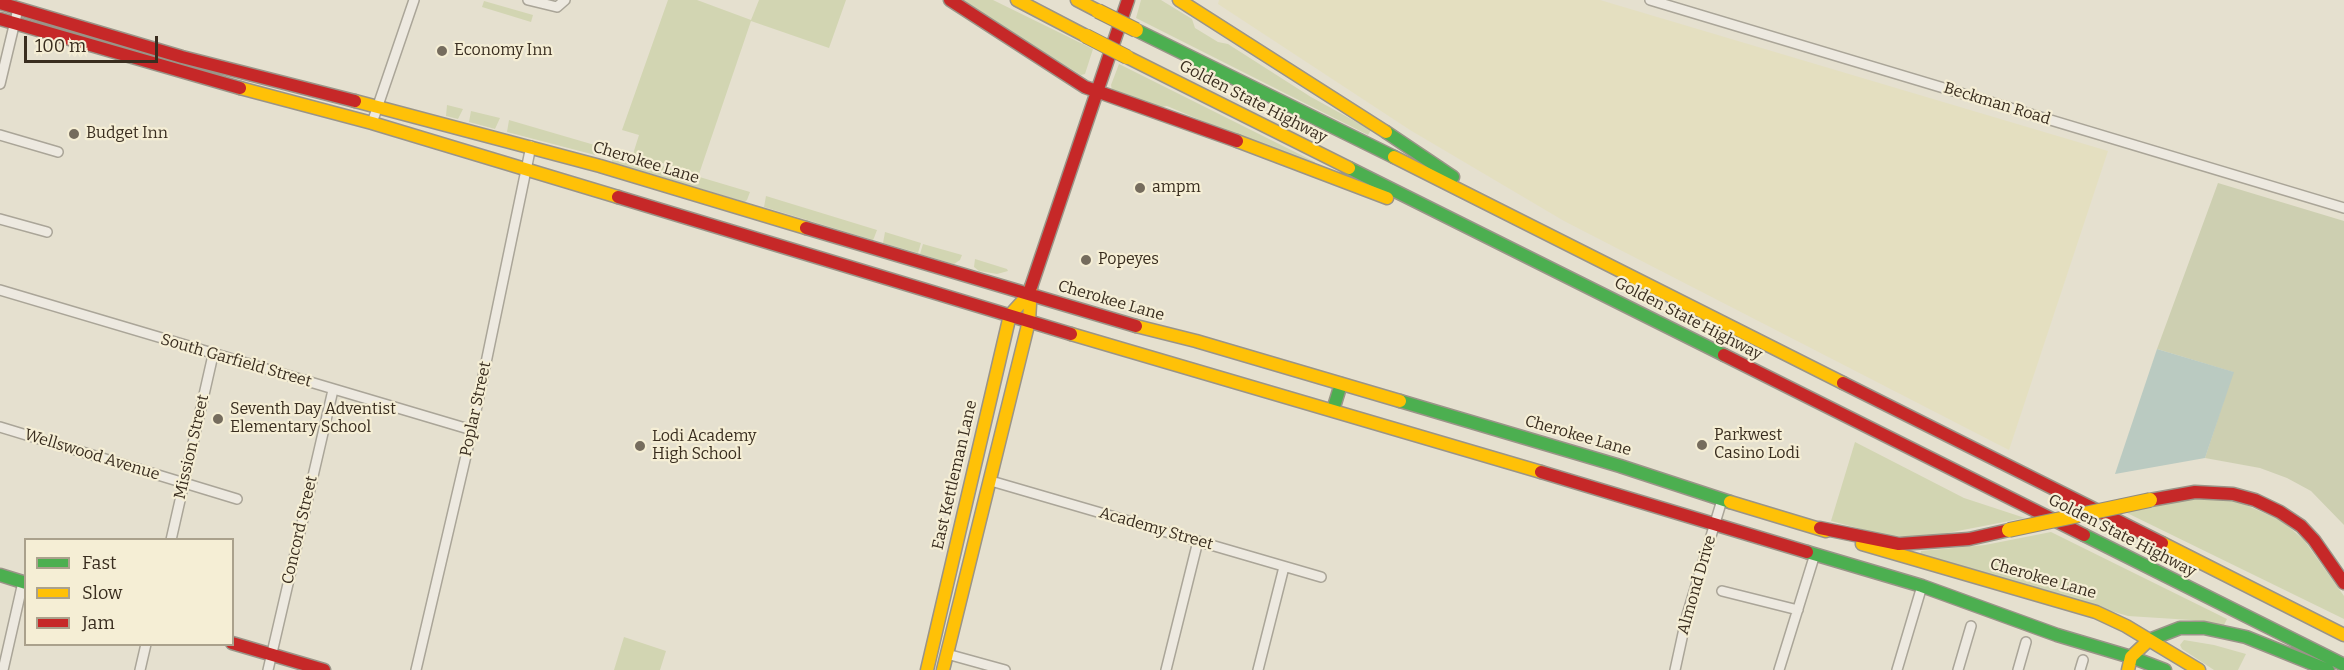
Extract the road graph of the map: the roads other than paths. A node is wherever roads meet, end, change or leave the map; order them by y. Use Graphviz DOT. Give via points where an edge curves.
graph roads {
  1 [pos="414,0"];
  2 [pos="528,0"];
  3 [pos="950,0"];
  4 [pos="1017,0"];
  5 [pos="1077,0"];
  6 [pos="1128,0"];
  7 [pos="1179,0"];
  8 [pos="1650,0"];
  9 [pos="0,3"];
  10 [pos="561,3"];
  11 [pos="18,9"];
  12 [pos="0,19"];
  13 [pos="14,24"];
  14 [pos="0,84"];
  15 [pos="1095,92"];
  16 [pos="377,107"];
  17 [pos="372,123"];
  18 [pos="0,135"];
  19 [pos="531,146"];
  20 [pos="58,152"];
  21 [pos="525,169"];
  22 [pos="2344,208"];
  23 [pos="1511,215"];
  24 [pos="0,219"];
  25 [pos="47,232"];
  26 [pos="1506,246"];
  27 [pos="0,290"];
  28 [pos="1029,294"];
  29 [pos="1010,315"];
  30 [pos="1029,321"];
  31 [pos="213,355"];
  32 [pos="1341,384"];
  33 [pos="333,390"];
  34 [pos="1333,410"];
  35 [pos="0,427"];
  36 [pos="472,430"];
  37 [pos="991,481"];
  38 [pos="184,483"];
  39 [pos="237,499"];
  40 [pos="1722,500"];
  41 [pos="1715,524"];
  42 [pos="1820,528"];
  43 [pos="171,538"];
  44 [pos="1198,541"];
  45 [pos="1815,554"];
  46 [pos="1284,567"];
  47 [pos="0,575"];
  48 [pos="1321,578"];
  49 [pos="24,583"];
  50 [pos="2344,583"];
  51 [pos="1922,585"];
  52 [pos="1722,591"];
  53 [pos="1798,610"];
  54 [pos="1971,626"];
  55 [pos="2344,636"];
  56 [pos="2149,640"];
  57 [pos="2025,642"];
  58 [pos="234,644"];
  59 [pos="146,646"];
  60 [pos="947,654"];
  61 [pos="272,655"];
  62 [pos="2083,660"];
  63 [pos="2129,664"];
  64 [pos="2344,665"];
  65 [pos="2145,666"];
  66 [pos="3,670"];
  67 [pos="140,670"];
  68 [pos="268,670"];
  69 [pos="324,670"];
  70 [pos="416,670"];
  71 [pos="927,670"];
  72 [pos="943,670"];
  73 [pos="1005,670"];
  74 [pos="1166,670"];
  75 [pos="1258,670"];
  76 [pos="1675,670"];
  77 [pos="1779,670"];
  78 [pos="1897,670"];
  79 [pos="1958,670"];
  80 [pos="2018,670"];
  81 [pos="2080,670"];
  82 [pos="2165,670"];
  83 [pos="2199,670"];
  84 [pos="2328,670"];
  1 -- 16 [label="street"];
  2 -- 10 [label="street"];
  3 -- 15 [label="main road"];
  4 -- 26 [label="main road, Golden State Highway, bridge"];
  5 -- 23 [label="main road, Golden State Highway, bridge"];
  6 -- 15 [label="main road, East Kettleman Lane"];
  7 -- 23 [label="main road"];
  8 -- 22 [label="street, Beckman Road"];
  9 -- 11 [label="main road, Cherokee Lane"];
  11 -- 13 [label="street"];
  11 -- 16 [label="main road, Cherokee Lane" via="182,57"];
  12 -- 13 [label="main road"];
  13 -- 14 [label="street"];
  13 -- 17 [label="main road"];
  15 -- 26 [label="main road" via="1347,182"];
  15 -- 28 [label="main road, East Kettleman Lane"];
  16 -- 17 [label="street"];
  16 -- 19 [label="main road, Cherokee Lane"];
  17 -- 21 [label="main road"];
  18 -- 20 [label="street"];
  19 -- 21 [label="street, Poplar Street"];
  19 -- 28 [label="main road, Cherokee Lane"];
  21 -- 29 [label="main road"];
  21 -- 36 [label="street, Poplar Street"];
  23 -- 55 [label="main road, Golden State Highway"];
  24 -- 25 [label="street"];
  26 -- 64 [label="main road, Golden State Highway"];
  27 -- 31 [label="street, South Garfield Street"];
  28 -- 29 [label="main road, East Kettleman Lane"];
  28 -- 30 [label="main road, East Kettleman Lane"];
  28 -- 32 [label="main road, Cherokee Lane"];
  29 -- 30 [label="main road"];
  29 -- 71 [label="main road, East Kettleman Lane"];
  30 -- 34 [label="main road"];
  30 -- 37 [label="main road, East Kettleman Lane"];
  31 -- 33 [label="street, South Garfield Street"];
  31 -- 38 [label="street, Mission Street"];
  32 -- 34 [label="main road"];
  32 -- 40 [label="main road, Cherokee Lane" via="1635,470"];
  33 -- 36 [label="street, South Garfield Street"];
  33 -- 61 [label="street, Concord Street"];
  34 -- 41 [label="main road"];
  35 -- 38 [label="street, Wellswood Avenue"];
  36 -- 70 [label="street, Poplar Street"];
  37 -- 44 [label="street, Academy Street"];
  37 -- 60 [label="main road, East Kettleman Lane"];
  38 -- 39 [label="street, Wellswood Avenue"];
  38 -- 43 [label="street, Mission Street"];
  40 -- 41 [label="street, Almond Drive"];
  40 -- 42 [label="main road, Cherokee Lane"];
  41 -- 45 [label="main road"];
  41 -- 76 [label="street, Almond Drive"];
  42 -- 50 [label="main road, bridge" via="1899,544 1920,544 1969,539 2150,500 2205,492 2233,494 2255,500 2301,526"];
  42 -- 56 [label="main road, Cherokee Lane" via="2096,612"];
  44 -- 46 [label="street, Academy Street"];
  44 -- 74 [label="street"];
  45 -- 51 [label="main road"];
  45 -- 53 [label="street"];
  46 -- 48 [label="street, Academy Street"];
  46 -- 75 [label="street"];
  47 -- 49 [label="main road"];
  49 -- 66 [label="street"];
  51 -- 63 [label="main road"];
  51 -- 78 [label="street"];
  52 -- 53 [label="street"];
  53 -- 77 [label="street"];
  54 -- 79 [label="street"];
  56 -- 63 [label="main road"];
  56 -- 65 [label="main road"];
  56 -- 83 [label="main road, Cherokee Lane"];
  56 -- 84 [label="main road" via="2180,628 2204,628 2246,637"];
  57 -- 80 [label="street"];
  58 -- 61 [label="main road"];
  59 -- 67 [label="street"];
  60 -- 72 [label="main road, East Kettleman Lane"];
  60 -- 73 [label="street"];
  61 -- 68 [label="street, Concord Street"];
  61 -- 69 [label="main road"];
  62 -- 81 [label="street"];
  63 -- 65 [label="main road"];
  65 -- 82 [label="main road"];
}
